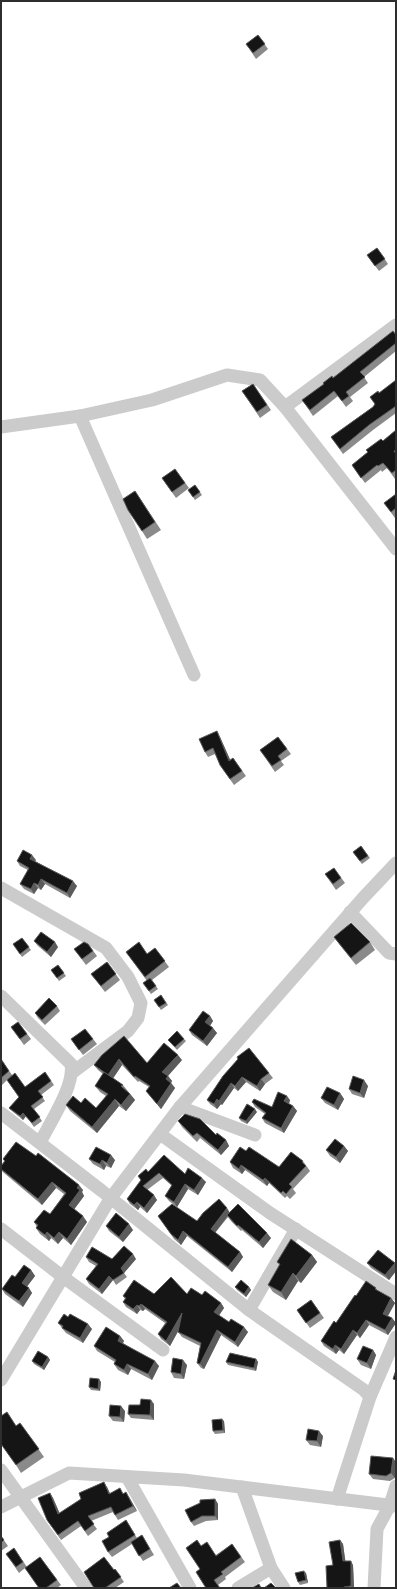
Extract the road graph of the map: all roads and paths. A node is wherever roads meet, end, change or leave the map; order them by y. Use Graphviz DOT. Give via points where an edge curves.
graph roads {
  1 [pos="396,324"];
  2 [pos="285,407"];
  3 [pos="80,416"];
  4 [pos="1,427"];
  5 [pos="396,549"];
  6 [pos="194,675"];
  7 [pos="396,863"];
  8 [pos="1,888"];
  9 [pos="350,912"];
  10 [pos="396,954"];
  11 [pos="1,996"];
  12 [pos="73,1072"];
  13 [pos="180,1107"];
  14 [pos="1,1113"];
  15 [pos="160,1134"];
  16 [pos="255,1135"];
  17 [pos="40,1143"];
  18 [pos="110,1198"];
  19 [pos="1,1229"];
  20 [pos="296,1229"];
  21 [pos="63,1277"];
  22 [pos="396,1294"];
  23 [pos="249,1310"];
  24 [pos="396,1337"];
  25 [pos="163,1350"];
  26 [pos="1,1380"];
  27 [pos="370,1397"];
  28 [pos="1,1470"];
  29 [pos="128,1477"];
  30 [pos="396,1486"];
  31 [pos="242,1487"];
  32 [pos="20,1496"];
  33 [pos="337,1499"];
  34 [pos="393,1506"];
  35 [pos="1,1507"];
  36 [pos="271,1568"];
  37 [pos="86,1588"];
  38 [pos="190,1588"];
  39 [pos="238,1588"];
  40 [pos="284,1588"];
  41 [pos="374,1588"];
  1 -- 2 [label="street"];
  2 -- 3 [label="street" via="260,380 227,375 152,400"];
  2 -- 5 [label="street"];
  3 -- 4 [label="street"];
  3 -- 6 [label="street"];
  7 -- 9 [label="street"];
  8 -- 12 [label="street" via="106,948 128,978 141,1003 138,1018 128,1031"];
  9 -- 10 [label="street" via="389,953"];
  9 -- 13 [label="street"];
  11 -- 12 [label="street" via="71,1064"];
  12 -- 17 [label="street" via="69,1086"];
  13 -- 15 [label="street"];
  13 -- 16 [label="street"];
  14 -- 17 [label="street"];
  15 -- 18 [label="street"];
  15 -- 20 [label="street"];
  17 -- 18 [label="street"];
  18 -- 21 [label="street"];
  18 -- 23 [label="street"];
  19 -- 21 [label="street"];
  20 -- 22 [label="street"];
  20 -- 23 [label="street"];
  21 -- 25 [label="street"];
  21 -- 26 [label="street"];
  23 -- 27 [label="street" via="364,1390"];
  24 -- 27 [label="street"];
  27 -- 33 [label="street"];
  28 -- 32 [label="street"];
  29 -- 31 [label="street"];
  29 -- 32 [label="street" via="69,1473"];
  29 -- 38 [label="street"];
  30 -- 34 [label="street"];
  31 -- 33 [label="street"];
  31 -- 36 [label="street"];
  32 -- 35 [label="street"];
  32 -- 37 [label="street"];
  33 -- 34 [label="street"];
  34 -- 41 [label="street" via="377,1529"];
  36 -- 39 [label="street"];
  36 -- 40 [label="street"];
}
